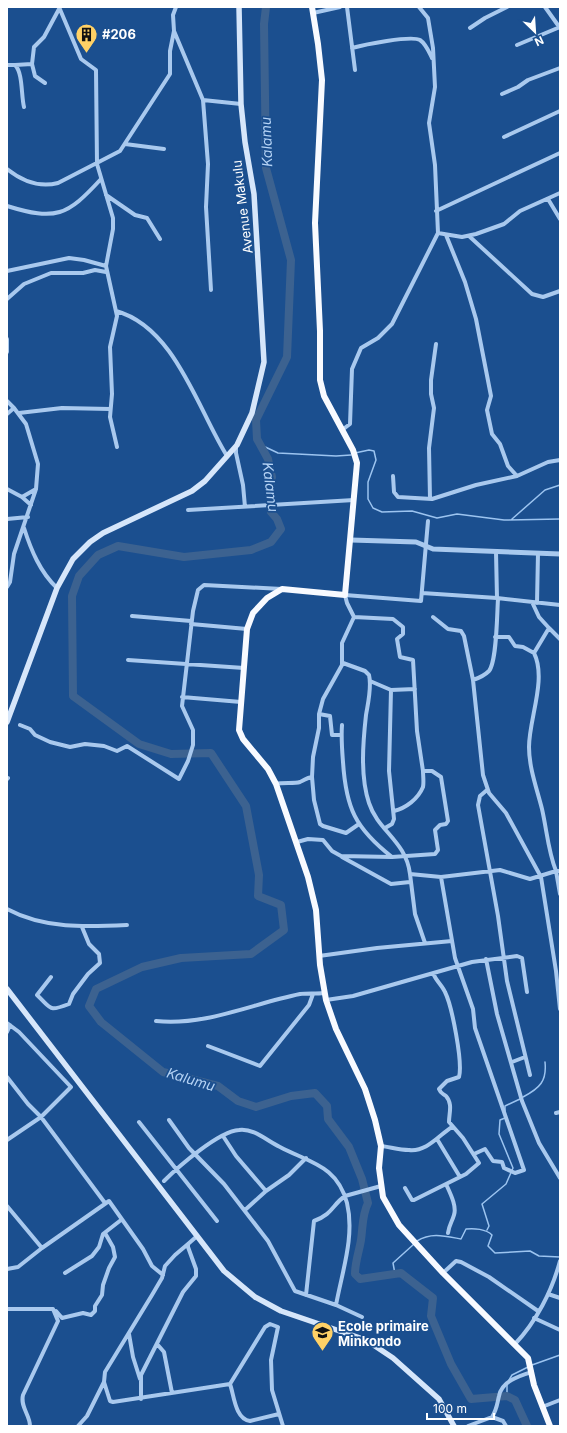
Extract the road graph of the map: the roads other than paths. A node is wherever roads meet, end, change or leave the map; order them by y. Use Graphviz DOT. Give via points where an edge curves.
graph roads {
  1 [pos="176,7"];
  2 [pos="239,7"];
  3 [pos="340,7"];
  4 [pos="347,7"];
  5 [pos="419,7"];
  6 [pos="507,7"];
  7 [pos="545,7"];
  8 [pos="59,8"];
  9 [pos="312,10"];
  10 [pos="560,27"];
  11 [pos="470,28"];
  12 [pos="174,31"];
  13 [pos="517,45"];
  14 [pos="352,48"];
  15 [pos="434,60"];
  16 [pos="15,64"];
  17 [pos="32,64"];
  18 [pos="7,65"];
  19 [pos="560,68"];
  20 [pos="355,70"];
  21 [pos="46,83"];
  22 [pos="502,94"];
  23 [pos="203,100"];
  24 [pos="241,104"];
  25 [pos="24,107"];
  26 [pos="560,111"];
  27 [pos="504,137"];
  28 [pos="125,144"];
  29 [pos="164,149"];
  30 [pos="560,153"];
  31 [pos="97,164"];
  32 [pos="7,169"];
  33 [pos="101,179"];
  34 [pos="560,194"];
  35 [pos="106,195"];
  36 [pos="548,198"];
  37 [pos="7,206"];
  38 [pos="436,211"];
  39 [pos="560,219"];
  40 [pos="438,233"];
  41 [pos="446,235"];
  42 [pos="469,236"];
  43 [pos="160,239"];
  44 [pos="106,266"];
  45 [pos="7,271"];
  46 [pos="106,272"];
  47 [pos="211,290"];
  48 [pos="560,291"];
  49 [pos="7,300"];
  50 [pos="116,311"];
  51 [pos="7,339"];
  52 [pos="436,344"];
  53 [pos="7,352"];
  54 [pos="7,401"];
  55 [pos="14,408"];
  56 [pos="110,409"];
  57 [pos="19,413"];
  58 [pos="7,414"];
  59 [pos="342,430"];
  60 [pos="237,444"];
  61 [pos="116,447"];
  62 [pos="227,456"];
  63 [pos="560,460"];
  64 [pos="393,476"];
  65 [pos="518,476"];
  66 [pos="7,489"];
  67 [pos="36,489"];
  68 [pos="22,497"];
  69 [pos="430,499"];
  70 [pos="354,500"];
  71 [pos="31,505"];
  72 [pos="245,506"];
  73 [pos="188,510"];
  74 [pos="28,516"];
  75 [pos="7,519"];
  76 [pos="428,521"];
  77 [pos="24,528"];
  78 [pos="351,540"];
  79 [pos="426,547"];
  80 [pos="496,552"];
  81 [pos="538,553"];
  82 [pos="560,554"];
  83 [pos="7,587"];
  84 [pos="57,588"];
  85 [pos="282,589"];
  86 [pos="422,593"];
  87 [pos="345,595"];
  88 [pos="497,598"];
  89 [pos="534,602"];
  90 [pos="560,605"];
  91 [pos="132,616"];
  92 [pos="354,617"];
  93 [pos="433,617"];
  94 [pos="191,622"];
  95 [pos="550,628"];
  96 [pos="247,629"];
  97 [pos="495,637"];
  98 [pos="560,639"];
  99 [pos="534,653"];
  100 [pos="128,660"];
  101 [pos="187,663"];
  102 [pos="343,663"];
  103 [pos="244,668"];
  104 [pos="473,680"];
  105 [pos="370,681"];
  106 [pos="415,689"];
  107 [pos="391,690"];
  108 [pos="182,697"];
  109 [pos="241,702"];
  110 [pos="319,714"];
  111 [pos="8,719"];
  112 [pos="20,725"];
  113 [pos="342,725"];
  114 [pos="341,735"];
  115 [pos="423,771"];
  116 [pos="312,777"];
  117 [pos="276,784"];
  118 [pos="487,790"];
  119 [pos="394,811"];
  120 [pos="359,824"];
  121 [pos="385,828"];
  122 [pos="297,842"];
  123 [pos="341,856"];
  124 [pos="392,857"];
  125 [pos="405,857"];
  126 [pos="490,870"];
  127 [pos="558,871"];
  128 [pos="410,874"];
  129 [pos="541,877"];
  130 [pos="441,878"];
  131 [pos="410,882"];
  132 [pos="560,894"];
  133 [pos="7,909"];
  134 [pos="127,925"];
  135 [pos="82,927"];
  136 [pos="452,941"];
  137 [pos="425,943"];
  138 [pos="319,956"];
  139 [pos="504,958"];
  140 [pos="486,960"];
  141 [pos="458,966"];
  142 [pos="433,973"];
  143 [pos="51,977"];
  144 [pos="7,989"];
  145 [pos="527,992"];
  146 [pos="324,993"];
  147 [pos="313,994"];
  148 [pos="326,1000"];
  149 [pos="560,1009"];
  150 [pos="156,1021"];
  151 [pos="8,1024"];
  152 [pos="7,1032"];
  153 [pos="208,1046"];
  154 [pos="525,1057"];
  155 [pos="512,1062"];
  156 [pos="530,1075"];
  157 [pos="8,1080"];
  158 [pos="41,1116"];
  159 [pos="169,1120"];
  160 [pos="139,1122"];
  161 [pos="452,1127"];
  162 [pos="223,1136"];
  163 [pos="7,1140"];
  164 [pos="437,1140"];
  165 [pos="381,1146"];
  166 [pos="195,1154"];
  167 [pos="474,1154"];
  168 [pos="306,1158"];
  169 [pos="175,1169"];
  170 [pos="460,1177"];
  171 [pos="560,1178"];
  172 [pos="164,1181"];
  173 [pos="446,1184"];
  174 [pos="381,1186"];
  175 [pos="405,1188"];
  176 [pos="266,1191"];
  177 [pos="345,1196"];
  178 [pos="105,1203"];
  179 [pos="7,1206"];
  180 [pos="245,1210"];
  181 [pos="121,1220"];
  182 [pos="217,1221"];
  183 [pos="105,1232"];
  184 [pos="448,1233"];
  185 [pos="196,1237"];
  186 [pos="188,1244"];
  187 [pos="42,1248"];
  188 [pos="560,1261"];
  189 [pos="7,1269"];
  190 [pos="65,1273"];
  191 [pos="443,1273"];
  192 [pos="163,1275"];
  193 [pos="548,1294"];
  194 [pos="306,1295"];
  195 [pos="560,1298"];
  196 [pos="336,1305"];
  197 [pos="7,1309"];
  198 [pos="55,1310"];
  199 [pos="538,1311"];
  200 [pos="362,1317"];
  201 [pos="62,1318"];
  202 [pos="534,1318"];
  203 [pos="58,1321"];
  204 [pos="560,1330"];
  205 [pos="129,1334"];
  206 [pos="157,1344"];
  207 [pos="515,1344"];
  208 [pos="531,1367"];
  209 [pos="140,1379"];
  210 [pos="104,1382"];
  211 [pos="230,1384"];
  212 [pos="172,1394"];
  213 [pos="141,1399"];
  214 [pos="560,1400"];
  215 [pos="542,1407"];
  216 [pos="279,1414"];
  217 [pos="492,1417"];
  218 [pos="30,1426"];
  219 [pos="78,1426"];
  220 [pos="283,1426"];
  221 [pos="454,1426"];
  222 [pos="468,1426"];
  223 [pos="506,1426"];
  224 [pos="550,1426"];
  1 -- 12 [label="street" via="173,15"];
  2 -- 24 [label="main road, Avenue Makulu"];
  3 -- 9 [label="street"];
  4 -- 14 [label="street"];
  5 -- 15 [label="street" via="428,18"];
  6 -- 11 [label="street"];
  7 -- 10 [label="street"];
  8 -- 17 [label="street" via="44,37 34,47"];
  8 -- 31 [label="street" via="81,59 96,70"];
  9 -- 59 [label="highway" via="322,80 315,223 320,380 324,396"];
  10 -- 13 [label="street"];
  12 -- 23 [label="street"];
  12 -- 28 [label="street" via="170,51 170,74"];
  14 -- 15 [label="street" via="378,42 416,39 424,44"];
  14 -- 20 [label="street"];
  15 -- 38 [label="street" via="435,94 429,123 435,165"];
  16 -- 17 [label="street"];
  16 -- 18 [label="street"];
  16 -- 25 [label="street" via="20,72"];
  17 -- 21 [label="street" via="35,76"];
  19 -- 22 [label="street" via="528,80 518,88"];
  23 -- 24 [label="street"];
  23 -- 47 [label="street" via="208,164 206,207"];
  24 -- 60 [label="main road, Avenue Makulu" via="254,194 264,356 254,406"];
  26 -- 27 [label="street"];
  28 -- 29 [label="street"];
  28 -- 31 [label="street" via="117,154"];
  30 -- 38 [label="street"];
  31 -- 32 [label="street" via="51,185 29,182"];
  31 -- 33 [label="street"];
  33 -- 35 [label="street"];
  33 -- 37 [label="street" via="78,203 61,212 41,215"];
  34 -- 36 [label="street"];
  35 -- 43 [label="street" via="136,215 147,218"];
  35 -- 44 [label="street" via="113,218"];
  36 -- 39 [label="street"];
  36 -- 42 [label="street" via="520,211 504,224"];
  38 -- 40 [label="street"];
  40 -- 41 [label="street"];
  40 -- 59 [label="street" via="392,324 378,338 361,348 352,369 350,424"];
  41 -- 42 [label="street"];
  41 -- 65 [label="street" via="465,282 476,319 491,396 487,410 493,437 501,448 508,466"];
  42 -- 48 [label="street" via="532,294 543,297"];
  44 -- 45 [label="street" via="69,258"];
  44 -- 46 [label="street"];
  46 -- 49 [label="street" via="95,270 84,273 51,273 24,284"];
  46 -- 50 [label="street"];
  50 -- 56 [label="street" via="117,319 110,347"];
  50 -- 62 [label="street" via="142,324 166,348 190,386"];
  51 -- 53 [label="street"];
  52 -- 69 [label="street" via="431,380 434,408 430,448"];
  54 -- 55 [label="street"];
  55 -- 57 [label="street"];
  55 -- 58 [label="street"];
  56 -- 57 [label="street" via="62,408"];
  56 -- 61 [label="street" via="110,423"];
  57 -- 67 [label="street" via="26,424 37,458"];
  59 -- 70 [label="highway" via="356,458"];
  60 -- 62 [label="main road, Avenue Makulu"];
  60 -- 72 [label="street" via="236,452"];
  62 -- 84 [label="main road, Avenue Makulu" via="205,481 192,491 103,533 90,542 73,559"];
  63 -- 65 [label="street" via="548,462"];
  64 -- 69 [label="street" via="394,492 398,497"];
  65 -- 69 [label="street"];
  66 -- 68 [label="street"];
  67 -- 68 [label="street"];
  67 -- 71 [label="street"];
  68 -- 71 [label="street"];
  70 -- 72 [label="street"];
  70 -- 78 [label="highway"];
  71 -- 74 [label="street"];
  72 -- 73 [label="street"];
  74 -- 75 [label="street"];
  74 -- 77 [label="street"];
  76 -- 79 [label="street"];
  77 -- 83 [label="street"];
  77 -- 84 [label="street" via="44,576"];
  78 -- 79 [label="street" via="416,542"];
  78 -- 87 [label="highway"];
  79 -- 80 [label="street"];
  79 -- 86 [label="street"];
  80 -- 81 [label="street"];
  80 -- 88 [label="street"];
  81 -- 82 [label="street"];
  81 -- 89 [label="street"];
  84 -- 111 [label="main road, Avenue Makulu"];
  85 -- 87 [label="highway"];
  85 -- 94 [label="street" via="204,585 198,590"];
  85 -- 96 [label="highway" via="267,598 253,613"];
  86 -- 87 [label="street" via="422,600 419,602"];
  86 -- 88 [label="street"];
  87 -- 92 [label="street" via="346,603"];
  88 -- 89 [label="street"];
  88 -- 97 [label="street"];
  89 -- 90 [label="street"];
  89 -- 95 [label="street" via="539,617"];
  91 -- 94 [label="street"];
  92 -- 102 [label="street" via="342,643"];
  92 -- 106 [label="street" via="393,619 403,627 403,634 397,639 399,656 413,660"];
  93 -- 104 [label="street" via="448,629 461,631"];
  94 -- 96 [label="street"];
  94 -- 101 [label="street"];
  95 -- 98 [label="street"];
  95 -- 99 [label="street"];
  96 -- 103 [label="highway"];
  97 -- 99 [label="street" via="509,637 515,646 523,646"];
  97 -- 104 [label="street" via="490,668"];
  99 -- 127 [label="street" via="538,676 537,696 530,728 530,765 549,853"];
  100 -- 101 [label="street"];
  101 -- 103 [label="street"];
  101 -- 108 [label="street"];
  102 -- 105 [label="street" via="365,671"];
  102 -- 110 [label="street"];
  103 -- 109 [label="highway"];
  104 -- 118 [label="street" via="483,775"];
  105 -- 107 [label="street"];
  105 -- 121 [label="street" via="364,743 366,789 373,813"];
  106 -- 107 [label="street"];
  106 -- 115 [label="street" via="417,731"];
  107 -- 119 [label="street" via="389,771"];
  108 -- 109 [label="street"];
  108 -- 112 [label="street" via="182,708 194,732 188,761 179,779 127,746 117,751 104,746 85,744 70,747 47,741 35,735 30,728"];
  109 -- 117 [label="highway" via="240,735 268,769"];
  110 -- 114 [label="street" via="330,716 332,735"];
  110 -- 116 [label="street"];
  113 -- 114 [label="street"];
  114 -- 120 [label="street" via="346,792"];
  115 -- 119 [label="street" via="423,784 419,792 405,807"];
  115 -- 125 [label="street" via="432,771 441,777 448,821 436,830 436,853"];
  116 -- 117 [label="street" via="300,782"];
  116 -- 120 [label="street" via="314,800 321,825 346,833"];
  117 -- 122 [label="highway"];
  118 -- 126 [label="street" via="480,796 478,805"];
  118 -- 129 [label="street" via="506,814"];
  119 -- 121 [label="street" via="394,822"];
  120 -- 124 [label="street" via="375,843"];
  121 -- 125 [label="street" via="401,847"];
  122 -- 123 [label="street" via="308,839 323,840 332,851"];
  122 -- 138 [label="highway" via="314,899"];
  123 -- 124 [label="street"];
  123 -- 131 [label="street" via="391,884"];
  124 -- 125 [label="street"];
  125 -- 128 [label="street"];
  126 -- 129 [label="street" via="503,871 527,879"];
  126 -- 130 [label="street"];
  126 -- 139 [label="street"];
  127 -- 129 [label="street"];
  127 -- 132 [label="street"];
  128 -- 130 [label="street"];
  128 -- 131 [label="street"];
  129 -- 149 [label="street"];
  130 -- 136 [label="street"];
  131 -- 137 [label="street" via="415,914"];
  133 -- 135 [label="street" via="43,922"];
  134 -- 135 [label="street"];
  135 -- 143 [label="street" via="89,944 99,954 100,963 88,974 69,1004 50,1009 37,995"];
  136 -- 137 [label="street"];
  136 -- 141 [label="street"];
  137 -- 138 [label="street"];
  138 -- 146 [label="highway"];
  139 -- 140 [label="street"];
  139 -- 145 [label="street" via="522,958"];
  139 -- 154 [label="street"];
  140 -- 141 [label="street"];
  140 -- 155 [label="street" via="497,1014"];
  141 -- 142 [label="street"];
  141 -- 167 [label="street" via="473,1009 475,1028 524,1168 523,1171 513,1173 504,1168 502,1162 492,1162 485,1149"];
  142 -- 148 [label="street" via="353,996"];
  142 -- 161 [label="street" via="445,992 460,1063 459,1077 447,1081 439,1089 446,1096 451,1108 449,1120"];
  144 -- 185 [label="main road"];
  146 -- 147 [label="street"];
  146 -- 148 [label="highway"];
  147 -- 150 [label="street" via="301,994 214,1017 179,1022"];
  147 -- 153 [label="street" via="309,1005 262,1065 258,1066"];
  148 -- 165 [label="highway" via="336,1029 365,1089"];
  151 -- 152 [label="street"];
  151 -- 158 [label="street" via="71,1086"];
  154 -- 155 [label="street"];
  154 -- 156 [label="street"];
  155 -- 171 [label="street" via="522,1101 539,1142"];
  157 -- 158 [label="street"];
  158 -- 163 [label="street"];
  158 -- 178 [label="street"];
  159 -- 166 [label="street"];
  160 -- 169 [label="street"];
  161 -- 164 [label="street"];
  161 -- 167 [label="street"];
  162 -- 166 [label="street"];
  162 -- 168 [label="street" via="241,1130 258,1134 280,1148"];
  162 -- 176 [label="street" via="236,1156"];
  164 -- 165 [label="street" via="422,1148 411,1150"];
  164 -- 170 [label="street"];
  165 -- 174 [label="highway"];
  166 -- 169 [label="street"];
  166 -- 180 [label="street" via="210,1167"];
  167 -- 170 [label="street" via="478,1164"];
  168 -- 176 [label="street" via="289,1175"];
  168 -- 177 [label="street" via="332,1175 339,1182"];
  169 -- 172 [label="street"];
  169 -- 182 [label="street"];
  170 -- 173 [label="street"];
  173 -- 175 [label="street" via="414,1200"];
  173 -- 184 [label="street" via="452,1196 454,1212"];
  174 -- 177 [label="street"];
  174 -- 191 [label="highway" via="383,1197 393,1217"];
  176 -- 180 [label="street"];
  177 -- 194 [label="street" via="327,1215 314,1222"];
  177 -- 196 [label="street" via="349,1233"];
  178 -- 181 [label="street" via="109,1201"];
  178 -- 187 [label="street"];
  179 -- 187 [label="street"];
  180 -- 194 [label="street" via="272,1247 295,1291"];
  181 -- 183 [label="street"];
  181 -- 192 [label="street" via="141,1246 152,1266"];
  183 -- 190 [label="street" via="92,1256"];
  183 -- 201 [label="street" via="115,1257 108,1270 95,1311 91,1315 83,1313"];
  185 -- 186 [label="street"];
  185 -- 221 [label="main road" via="224,1271 255,1297 281,1311 366,1340 393,1358 440,1399"];
  186 -- 192 [label="street" via="165,1266"];
  186 -- 206 [label="street" via="196,1276 183,1292"];
  187 -- 189 [label="street" via="18,1267"];
  188 -- 193 [label="street"];
  191 -- 199 [label="street" via="457,1261 461,1262 489,1277"];
  191 -- 207 [label="highway"];
  192 -- 205 [label="street"];
  193 -- 195 [label="street"];
  193 -- 199 [label="street"];
  194 -- 196 [label="street"];
  196 -- 200 [label="street"];
  197 -- 198 [label="street"];
  198 -- 201 [label="street"];
  198 -- 203 [label="street"];
  199 -- 202 [label="street"];
  201 -- 203 [label="street"];
  202 -- 204 [label="street"];
  202 -- 207 [label="street"];
  203 -- 218 [label="street" via="23,1395 22,1403 28,1414"];
  205 -- 209 [label="street"];
  205 -- 210 [label="street" via="105,1372"];
  206 -- 209 [label="street"];
  206 -- 212 [label="street" via="164,1352"];
  207 -- 208 [label="highway" via="524,1353"];
  208 -- 215 [label="highway"];
  208 -- 217 [label="street" via="509,1382 499,1394"];
  209 -- 213 [label="street"];
  210 -- 213 [label="street" via="111,1402"];
  210 -- 219 [label="street"];
  211 -- 212 [label="street"];
  211 -- 216 [label="street" via="238,1413 245,1420"];
  211 -- 216 [label="street" via="265,1327 270,1324 278,1326 271,1364 272,1394"];
  212 -- 213 [label="street"];
  214 -- 215 [label="street"];
  215 -- 224 [label="highway"];
  216 -- 220 [label="street"];
  217 -- 222 [label="street"];
  217 -- 223 [label="street" via="503,1421"];
}
